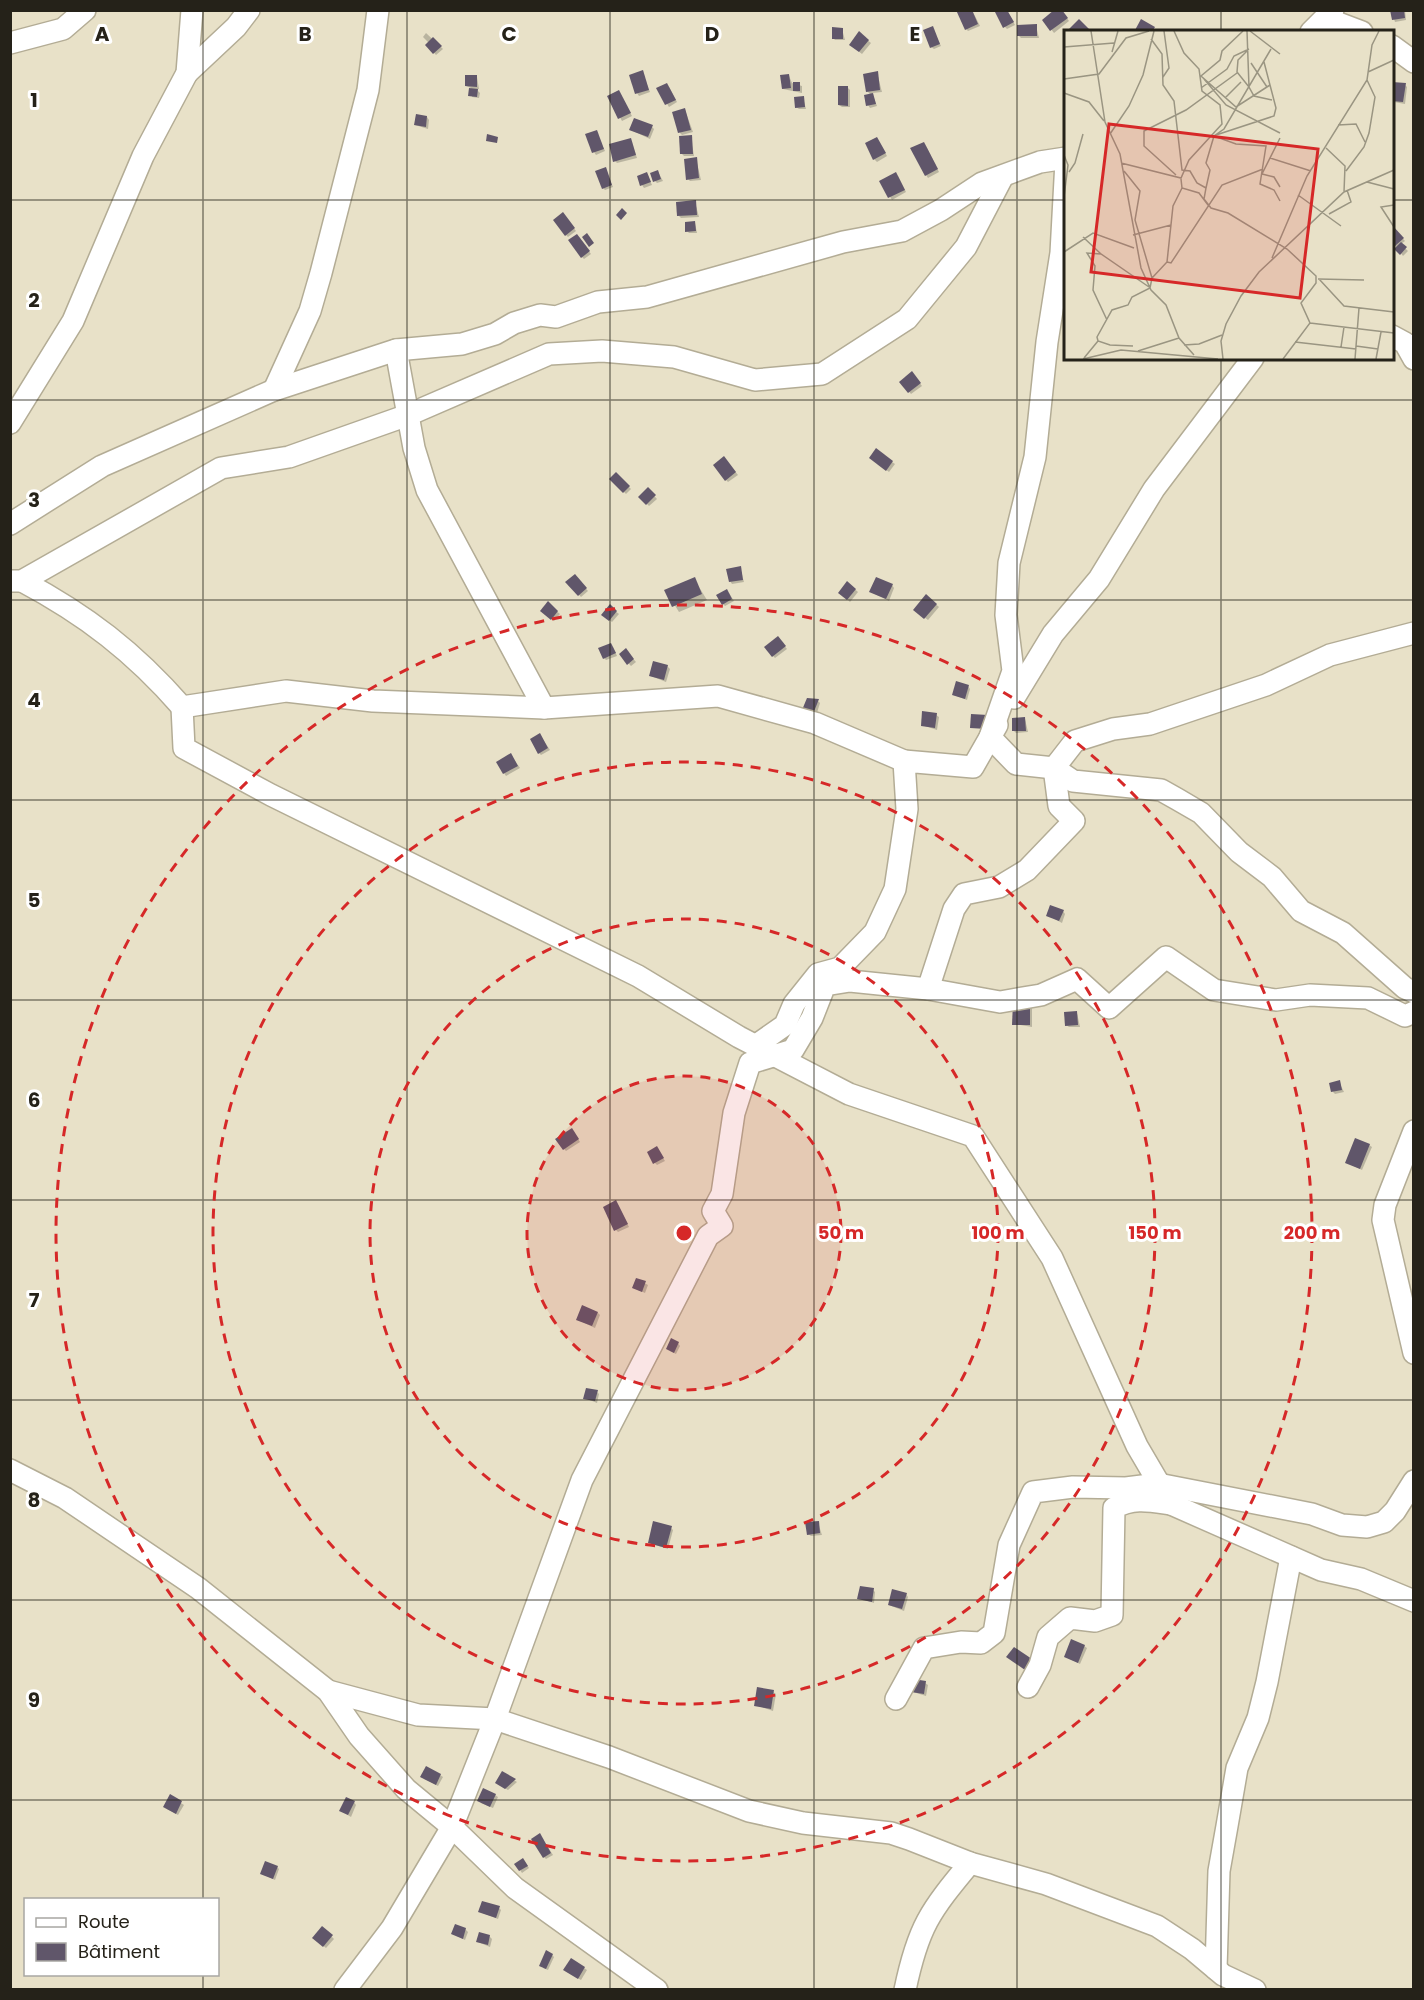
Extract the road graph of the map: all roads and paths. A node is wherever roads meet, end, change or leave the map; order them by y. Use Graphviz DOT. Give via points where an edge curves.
graph roads {
  1 [pos="85,10"];
  2 [pos="192,10"];
  3 [pos="249,10"];
  4 [pos="378,10"];
  5 [pos="1323,20"];
  6 [pos="1356,30"];
  7 [pos="10,43"];
  8 [pos="1394,48"];
  9 [pos="1413,62"];
  10 [pos="187,73"];
  11 [pos="1064,160"];
  12 [pos="1003,176"];
  13 [pos="1064,183"];
  14 [pos="1394,337"];
  15 [pos="396,350"];
  16 [pos="1413,359"];
  17 [pos="1251,360"];
  18 [pos="274,390"];
  19 [pos="408,415"];
  20 [pos="10,423"];
  21 [pos="10,524"];
  22 [pos="16,581"];
  23 [pos="1413,633"];
  24 [pos="182,707"];
  25 [pos="544,708"];
  26 [pos="990,737"];
  27 [pos="904,761"];
  28 [pos="1054,768"];
  29 [pos="928,988"];
  30 [pos="1413,992"];
  31 [pos="1413,1012"];
  32 [pos="763,1050"];
  33 [pos="1413,1131"];
  34 [pos="1413,1353"];
  35 [pos="10,1470"];
  36 [pos="1413,1481"];
  37 [pos="1158,1484"];
  38 [pos="1171,1504"];
  39 [pos="1291,1557"];
  40 [pos="1413,1601"];
  41 [pos="1028,1687"];
  42 [pos="328,1691"];
  43 [pos="896,1699"];
  44 [pos="495,1719"];
  45 [pos="452,1827"];
  46 [pos="970,1863"];
  47 [pos="1216,1969"];
  48 [pos="345,1989"];
  49 [pos="657,1989"];
  50 [pos="905,1989"];
  51 [pos="1255,1989"];
  1 -- 7 [label="street" via="63,30"];
  2 -- 10 [label="street"];
  3 -- 10 [label="street"];
  4 -- 18 [label="street" via="368,90 321,273 310,311"];
  5 -- 6 [label="street"];
  8 -- 9 [label="street"];
  10 -- 20 [label="street" via="143,156 73,321"];
  11 -- 12 [label="street" via="1040,162"];
  12 -- 15 [label="street" via="982,183 902,231 843,242 647,297 598,302 556,317 540,315 462,344"];
  12 -- 19 [label="street" via="966,247 907,319 822,374 756,380 674,357 602,351 549,354"];
  13 -- 26 [label="street" via="1061,253 1035,457 1009,563 1006,615 1013,671"];
  14 -- 16 [label="street" via="1405,343"];
  15 -- 18 [label="street"];
  15 -- 19 [label="street"];
  17 -- 26 [label="street" via="1154,489 1099,579 1053,634"];
  18 -- 21 [label="street" via="102,466"];
  19 -- 22 [label="street" via="289,457 221,468"];
  19 -- 25 [label="street" via="427,490"];
  22 -- 24 [label="street" via="66,605 120,643"];
  23 -- 28 [label="street" via="1330,655 1266,685 1150,724 1113,729 1075,741"];
  24 -- 25 [label="street" via="286,691 372,701"];
  24 -- 32 [label="street" via="184,748 638,976"];
  25 -- 27 [label="street" via="718,696 815,723"];
  26 -- 27 [label="street" via="973,767"];
  26 -- 28 [label="street" via="1017,764"];
  27 -- 32 [label="street" via="907,809 895,889 875,932 840,968 818,974 794,1004 785,1025"];
  28 -- 29 [label="street" via="1059,806 1074,821 1027,870 999,887 964,894 954,909"];
  28 -- 30 [label="street" via="1074,781 1161,790 1201,813 1301,910 1343,933"];
  29 -- 31 [label="street" via="1000,1002 1041,995 1077,979 1109,1008 1166,957 1214,990 1276,1000 1310,995 1368,998 1405,1016"];
  29 -- 32 [label="street" via="850,981 825,986 793,1050"];
  32 -- 37 [label="street" via="849,1094 973,1136 1052,1258"];
  32 -- 44 [label="street" via="750,1063 734,1113 722,1194 713,1211 722,1226 708,1236 582,1480"];
  33 -- 34 [label="street" via="1383,1220"];
  35 -- 42 [label="street" via="64,1498 198,1588"];
  36 -- 37 [label="street" via="1384,1522 1367,1527 1342,1525 1312,1514"];
  37 -- 38 [label="street"];
  37 -- 43 [label="street" via="1033,1492 1009,1545 994,1633 981,1643 924,1648"];
  38 -- 39 [label="street"];
  38 -- 41 [label="street" via="1144,1500 1114,1508 1112,1615 1095,1621 1070,1618 1048,1637"];
  39 -- 40 [label="street" via="1321,1570 1361,1579"];
  39 -- 47 [label="street" via="1265,1691 1237,1768 1219,1871"];
  42 -- 44 [label="street" via="418,1715"];
  42 -- 45 [label="street" via="359,1736 406,1789"];
  44 -- 45 [label="street"];
  44 -- 46 [label="street" via="609,1757 748,1811 802,1823 891,1833"];
  45 -- 48 [label="street" via="392,1928"];
  45 -- 49 [label="street" via="515,1888"];
  46 -- 47 [label="street" via="1046,1884 1157,1926"];
  46 -- 50 [label="street" via="932,1908 920,1931"];
  47 -- 51 [label="street"];
}
